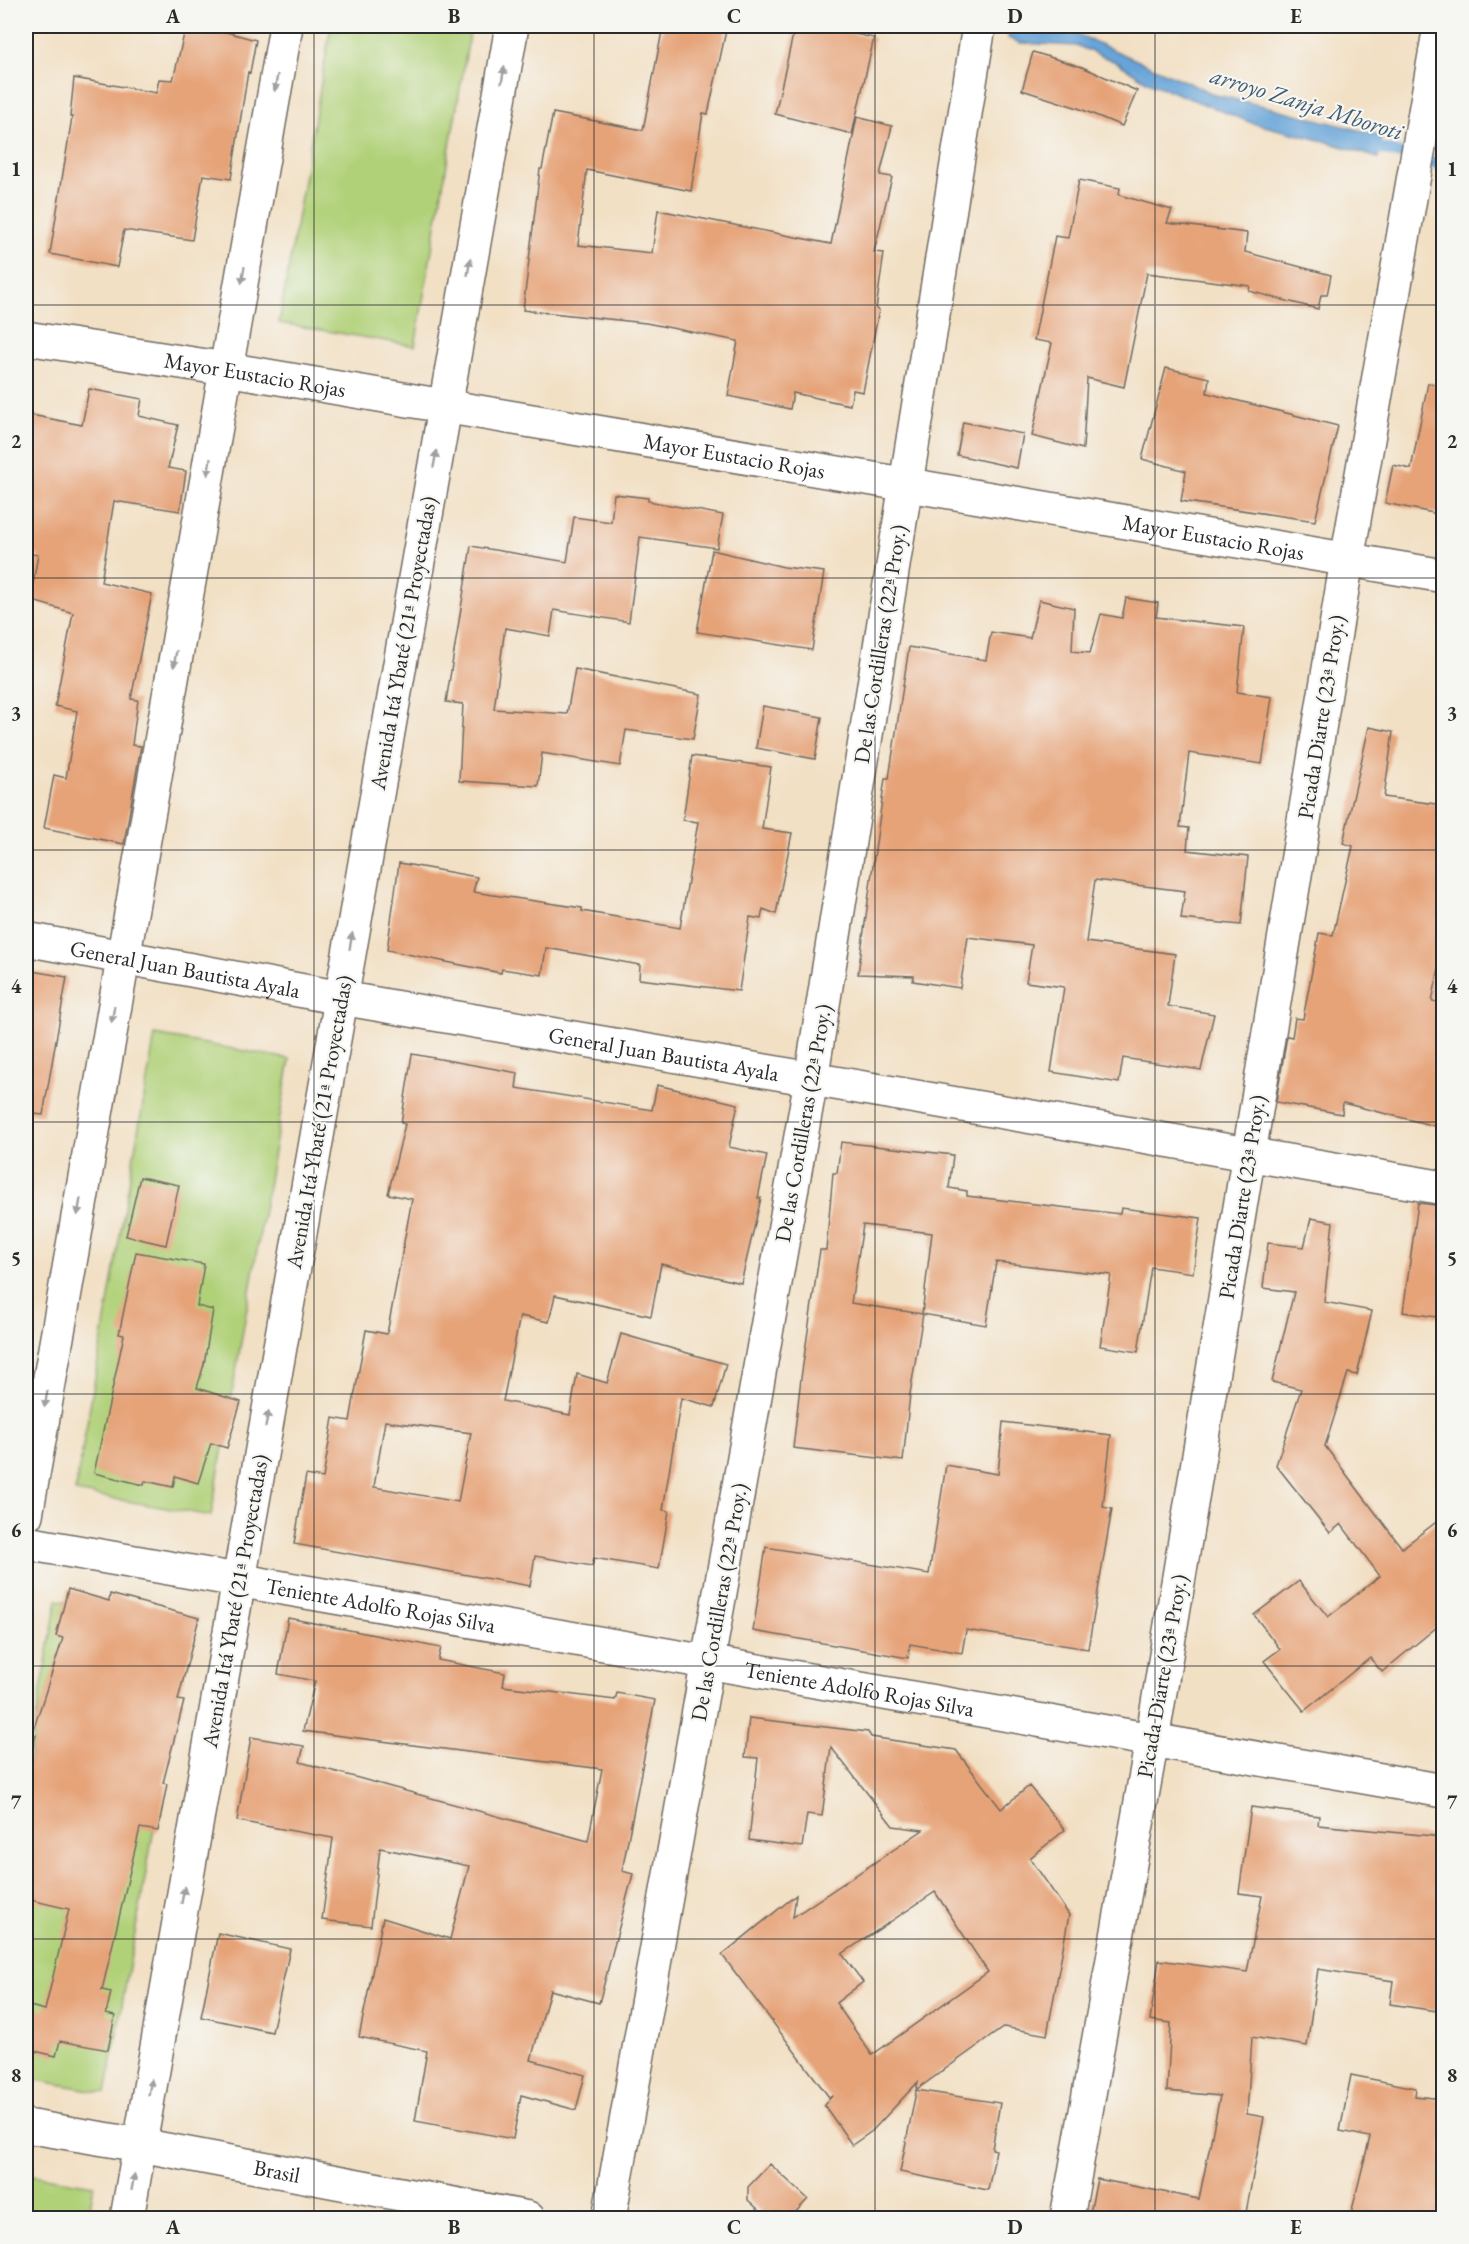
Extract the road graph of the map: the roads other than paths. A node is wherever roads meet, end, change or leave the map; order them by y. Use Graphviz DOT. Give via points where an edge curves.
graph roads {
  1 [pos="286,26"];
  2 [pos="512,26"];
  3 [pos="979,26"];
  4 [pos="1440,26"];
  5 [pos="26,338"];
  6 [pos="226,369"];
  7 [pos="445,406"];
  8 [pos="905,485"];
  9 [pos="1347,560"];
  10 [pos="1443,576"];
  11 [pos="26,939"];
  12 [pos="123,957"];
  13 [pos="341,998"];
  14 [pos="811,1080"];
  15 [pos="1249,1154"];
  16 [pos="1443,1188"];
  17 [pos="26,1515"];
  18 [pos="26,1543"];
  19 [pos="238,1580"];
  20 [pos="708,1662"];
  21 [pos="1152,1740"];
  22 [pos="1443,1791"];
  23 [pos="26,2126"];
  24 [pos="140,2145"];
  25 [pos="127,2218"];
  26 [pos="528,2218"];
  27 [pos="609,2218"];
  28 [pos="1066,2218"];
  1 -- 6 [label="street, one-way"];
  7 -- 2 [label="street, Avenida Itá Ybaté (21ª Proyectadas), one-way"];
  3 -- 8 [label="street, De las Cordilleras (22ª Proy.)"];
  4 -- 9 [label="street, Picada Diarte (23ª Proy.)"];
  5 -- 6 [label="street, Mayor Eustacio Rojas"];
  6 -- 7 [label="street, Mayor Eustacio Rojas"];
  6 -- 12 [label="street, one-way"];
  7 -- 8 [label="street, Mayor Eustacio Rojas"];
  13 -- 7 [label="street, Avenida Itá Ybaté (21ª Proyectadas), one-way"];
  8 -- 9 [label="street, Mayor Eustacio Rojas"];
  8 -- 14 [label="street, De las Cordilleras (22ª Proy.)"];
  9 -- 10 [label="street, Mayor Eustacio Rojas"];
  9 -- 15 [label="street, Picada Diarte (23ª Proy.)"];
  11 -- 12 [label="street, General Juan Bautista Ayala"];
  12 -- 13 [label="street, General Juan Bautista Ayala"];
  12 -- 17 [label="street, one-way"];
  13 -- 14 [label="street, General Juan Bautista Ayala"];
  19 -- 13 [label="street, Avenida Itá Ybaté (21ª Proyectadas), one-way"];
  14 -- 15 [label="street, General Juan Bautista Ayala"];
  14 -- 20 [label="street, De las Cordilleras (22ª Proy.)"];
  15 -- 16 [label="street, General Juan Bautista Ayala"];
  15 -- 21 [label="street, Picada Diarte (23ª Proy.)"];
  18 -- 19 [label="street, Teniente Adolfo Rojas Silva"];
  19 -- 20 [label="street, Teniente Adolfo Rojas Silva"];
  24 -- 19 [label="street, Avenida Itá Ybaté (21ª Proyectadas), one-way"];
  20 -- 21 [label="street, Teniente Adolfo Rojas Silva"];
  20 -- 27 [label="street, De las Cordilleras (22ª Proy.)"];
  21 -- 22 [label="street, Teniente Adolfo Rojas Silva"];
  21 -- 28 [label="street, Picada Diarte (23ª Proy.)"];
  23 -- 24 [label="street, Brasil"];
  25 -- 24 [label="street, Avenida Itá Ybaté (21ª Proyectadas), one-way"];
  24 -- 26 [label="street, Brasil"];
}
